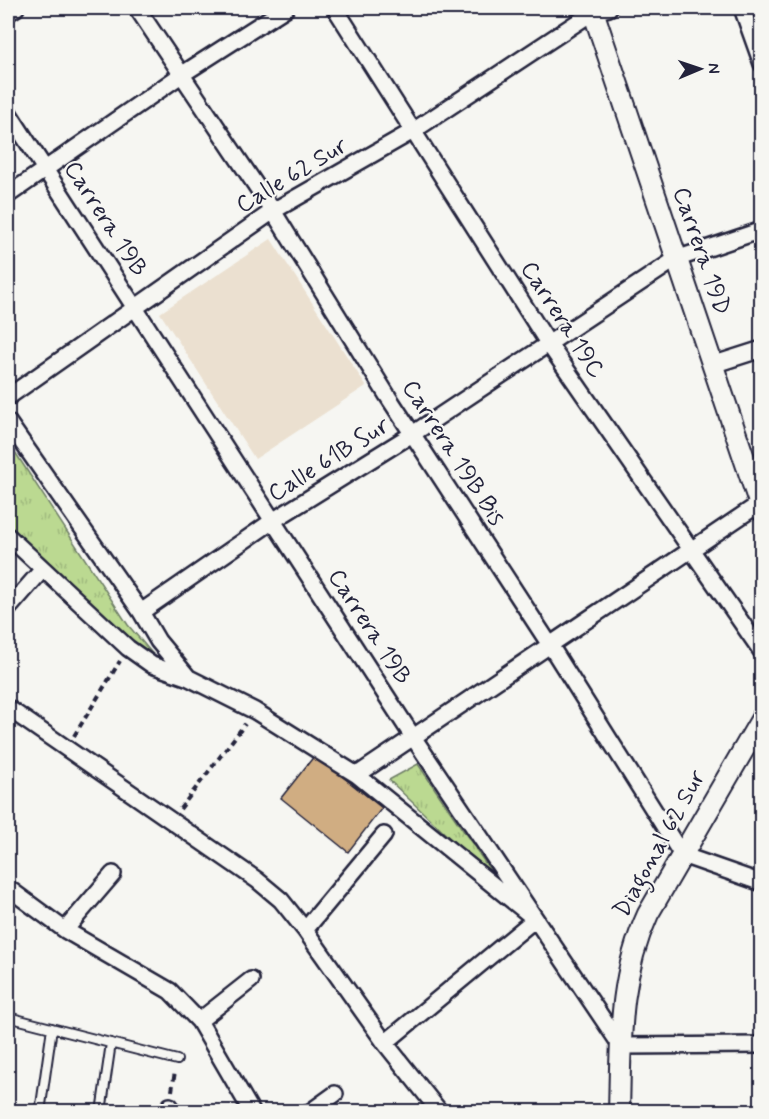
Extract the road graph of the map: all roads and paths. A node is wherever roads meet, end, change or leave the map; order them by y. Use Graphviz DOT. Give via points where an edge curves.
graph roads {
  1 [pos="16,8"];
  2 [pos="137,8"];
  3 [pos="286,8"];
  4 [pos="334,8"];
  5 [pos="742,8"];
  6 [pos="598,9"];
  7 [pos="8,13"];
  8 [pos="762,64"];
  9 [pos="181,75"];
  10 [pos="8,112"];
  11 [pos="413,131"];
  12 [pos="45,169"];
  13 [pos="8,195"];
  14 [pos="273,211"];
  15 [pos="762,230"];
  16 [pos="676,259"];
  17 [pos="135,307"];
  18 [pos="548,343"];
  19 [pos="762,350"];
  20 [pos="712,365"];
  21 [pos="8,397"];
  22 [pos="8,422"];
  23 [pos="414,433"];
  24 [pos="760,508"];
  25 [pos="274,520"];
  26 [pos="8,536"];
  27 [pos="690,550"];
  28 [pos="43,569"];
  29 [pos="8,609"];
  30 [pos="141,612"];
  31 [pos="550,645"];
  32 [pos="128,648"];
  33 [pos="762,652"];
  34 [pos="189,678"];
  35 [pos="8,708"];
  36 [pos="255,711"];
  37 [pos="762,718"];
  38 [pos="413,737"];
  39 [pos="66,748"];
  40 [pos="357,775"];
  41 [pos="170,821"];
  42 [pos="384,835"];
  43 [pos="682,855"];
  44 [pos="113,874"];
  45 [pos="762,883"];
  46 [pos="8,888"];
  47 [pos="535,919"];
  48 [pos="8,927"];
  49 [pos="65,930"];
  50 [pos="305,930"];
  51 [pos="8,937"];
  52 [pos="251,980"];
  53 [pos="8,1017"];
  54 [pos="198,1021"];
  55 [pos="52,1028"];
  56 [pos="385,1043"];
  57 [pos="111,1044"];
  58 [pos="762,1045"];
  59 [pos="621,1046"];
  60 [pos="177,1060"];
  61 [pos="334,1094"];
  62 [pos="170,1109"];
  63 [pos="40,1112"];
  64 [pos="100,1112"];
  65 [pos="252,1112"];
  66 [pos="310,1112"];
  67 [pos="440,1112"];
  68 [pos="619,1112"];
  1 -- 7 [label="street"];
  2 -- 9 [label="street, Carrera 19B Bis"];
  3 -- 9 [label="street"];
  4 -- 11 [label="street, Carrera 19C"];
  5 -- 8 [label="street"];
  6 -- 11 [label="street, Calle 62 Sur"];
  6 -- 16 [label="street, Carrera 19D"];
  9 -- 12 [label="street"];
  9 -- 14 [label="street, Carrera 19B Bis"];
  10 -- 12 [label="street, Carrera 19B"];
  11 -- 14 [label="street, Calle 62 Sur"];
  11 -- 18 [label="street, Carrera 19C"];
  12 -- 13 [label="street"];
  12 -- 17 [label="street, Carrera 19B"];
  14 -- 17 [label="street, Calle 62 Sur"];
  14 -- 23 [label="street, Carrera 19B Bis"];
  15 -- 16 [label="street, Calle 61B Sur"];
  16 -- 18 [label="street, Calle 61B Sur"];
  16 -- 20 [label="street, Carrera 19D"];
  17 -- 21 [label="street, Calle 62 Sur"];
  17 -- 25 [label="street, Carrera 19B"];
  18 -- 23 [label="street, Calle 61B Sur"];
  18 -- 27 [label="street, Carrera 19C"];
  19 -- 20 [label="street"];
  20 -- 24 [label="street, Carrera 19D"];
  22 -- 30 [label="street"];
  23 -- 25 [label="street, Calle 61B Sur"];
  23 -- 31 [label="street, Carrera 19B Bis"];
  24 -- 27 [label="street"];
  25 -- 30 [label="street, Calle 61B Sur"];
  25 -- 38 [label="street, Carrera 19B"];
  26 -- 28 [label="street"];
  27 -- 31 [label="street"];
  27 -- 33 [label="street, Carrera 19C"];
  28 -- 29 [label="street"];
  28 -- 32 [label="street"];
  30 -- 34 [label="street" via="158,641"];
  31 -- 38 [label="street"];
  31 -- 43 [label="street, Carrera 19B Bis"];
  32 -- 34 [label="street" via="152,665"];
  32 -- 39 [label="path"];
  34 -- 36 [label="street"];
  35 -- 39 [label="street"];
  36 -- 40 [label="street"];
  36 -- 41 [label="path"];
  37 -- 43 [label="street, Diagonal 62 Sur"];
  38 -- 40 [label="street"];
  38 -- 47 [label="street, Carrera 19B"];
  39 -- 41 [label="street"];
  40 -- 47 [label="street"];
  41 -- 50 [label="street" via="257,880 281,900"];
  42 -- 50 [label="street"];
  43 -- 45 [label="street"];
  43 -- 59 [label="street, Diagonal 62 Sur" via="636,940 626,979"];
  44 -- 49 [label="street"];
  46 -- 49 [label="street"];
  47 -- 56 [label="street"];
  47 -- 59 [label="street, Carrera 19B"];
  48 -- 51 [label="path"];
  49 -- 54 [label="street" via="161,984"];
  50 -- 56 [label="street"];
  52 -- 54 [label="street"];
  53 -- 55 [label="lane"];
  54 -- 65 [label="street"];
  55 -- 57 [label="lane"];
  55 -- 63 [label="lane"];
  56 -- 67 [label="street"];
  57 -- 60 [label="lane"];
  57 -- 64 [label="lane"];
  58 -- 59 [label="street"];
  59 -- 68 [label="street, Diagonal 62 Sur"];
  60 -- 62 [label="path"];
  61 -- 66 [label="street"];
}
